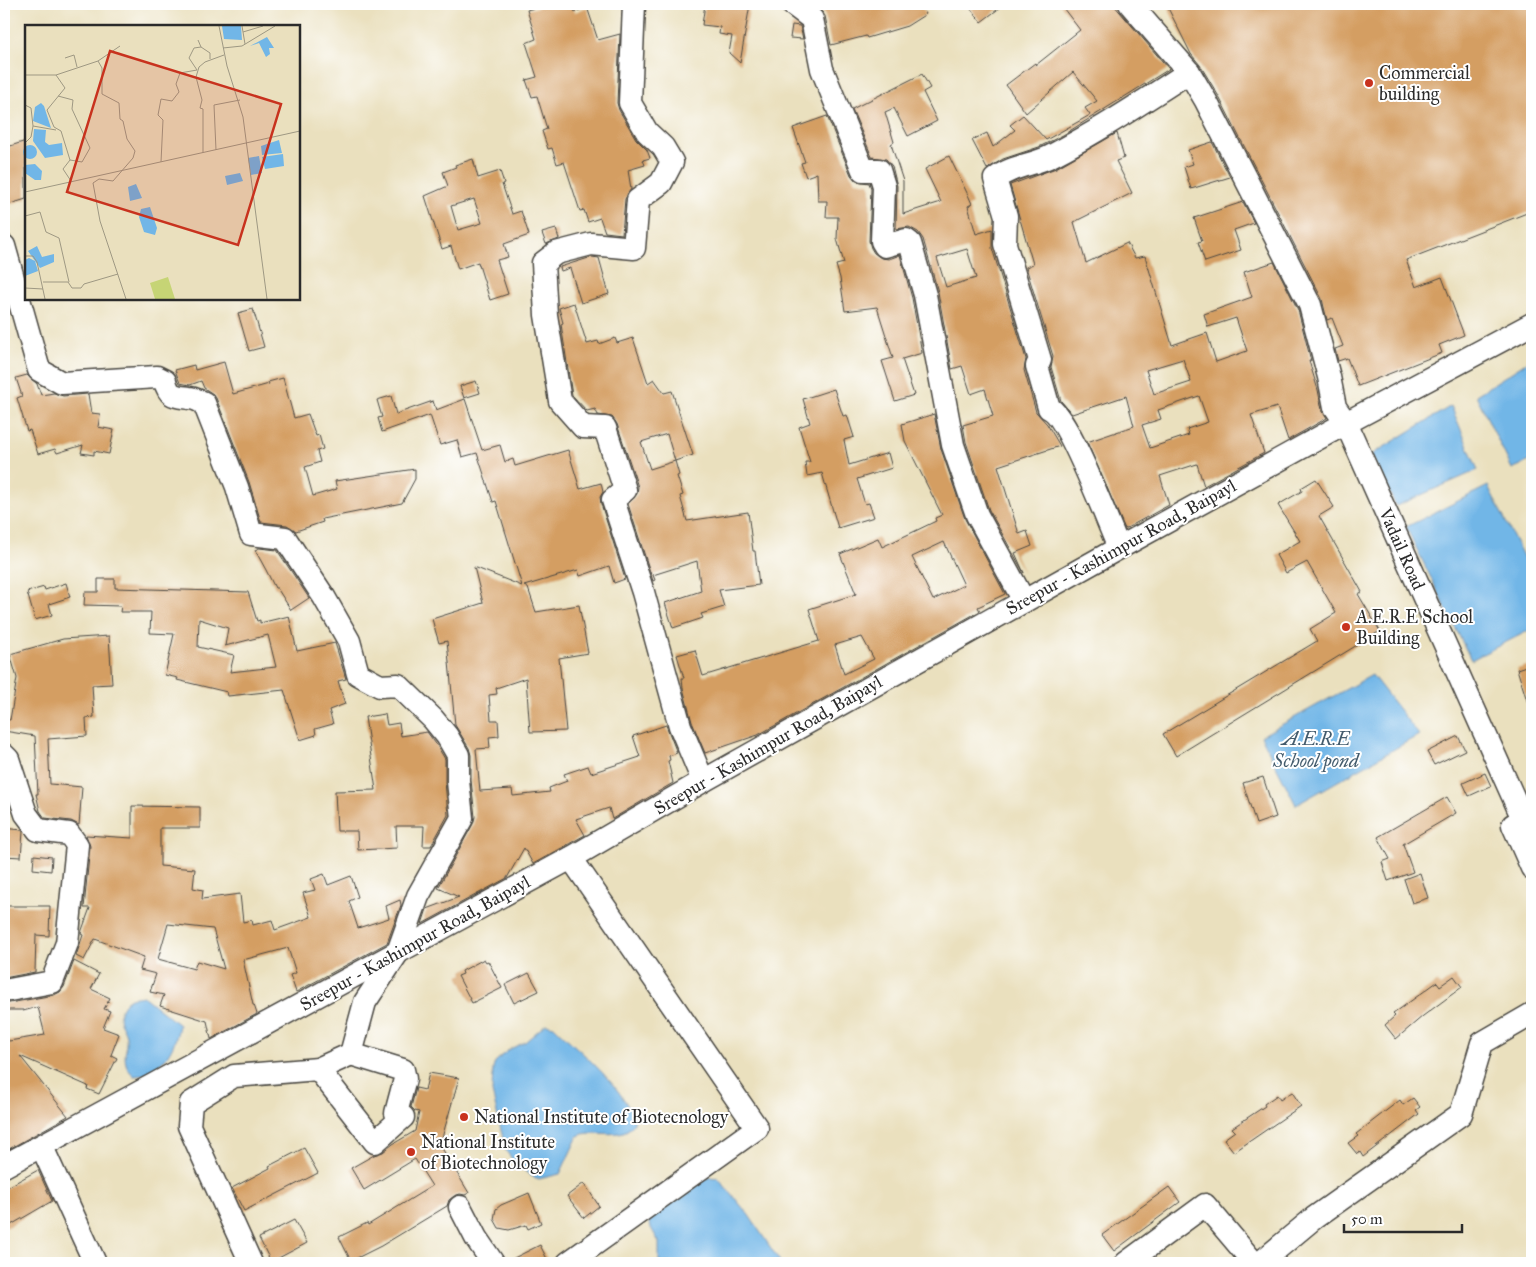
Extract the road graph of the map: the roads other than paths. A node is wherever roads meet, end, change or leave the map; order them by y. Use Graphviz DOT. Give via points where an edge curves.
graph roads {
  1 [pos="634,4"];
  2 [pos="792,4"];
  3 [pos="1130,4"];
  4 [pos="1189,72"];
  5 [pos="4,246"];
  6 [pos="1532,324"];
  7 [pos="1341,426"];
  8 [pos="1119,548"];
  9 [pos="1024,600"];
  10 [pos="4,755"];
  11 [pos="703,781"];
  12 [pos="1532,839"];
  13 [pos="571,858"];
  14 [pos="1532,868"];
  15 [pos="398,952"];
  16 [pos="4,991"];
  17 [pos="1532,1014"];
  18 [pos="351,1054"];
  19 [pos="318,1068"];
  20 [pos="42,1147"];
  21 [pos="4,1166"];
  22 [pos="460,1207"];
  23 [pos="95,1263"];
  24 [pos="251,1263"];
  25 [pos="493,1263"];
  26 [pos="568,1263"];
  27 [pos="1126,1263"];
  28 [pos="1254,1263"];
  29 [pos="1260,1263"];
  1 -- 11 [label="street" via="630,104 647,132 663,147 672,162 661,183 638,200 634,248 591,244 556,253 543,263 546,315 560,401 584,427 605,428 625,490 613,500 643,592 680,726"];
  2 -- 9 [label="street" via="812,19 822,70 863,170 879,170 884,186 882,241 885,246 906,240 910,243 924,295 953,445 977,515"];
  3 -- 4 [label="street"];
  4 -- 7 [label="street" via="1310,305"];
  4 -- 8 [label="street" via="1122,116 1049,157 995,179 1006,216 1005,244 1040,360 1037,366 1049,408 1055,410 1070,434"];
  5 -- 15 [label="street" via="39,370 62,383 157,377 165,381 167,390 177,398 204,403 237,487 251,534 285,538 349,641 358,674 380,686 398,685 447,736 458,755 462,818 418,896"];
  6 -- 7 [label="street, Sreepur - Kashimpur Road, Baipayl"];
  7 -- 8 [label="street, Sreepur - Kashimpur Road, Baipayl"];
  7 -- 12 [label="street, Vadail Road"];
  7 -- 14 [label="street"];
  8 -- 9 [label="street, Sreepur - Kashimpur Road, Baipayl"];
  9 -- 11 [label="street, Sreepur - Kashimpur Road, Baipayl"];
  10 -- 16 [label="street" via="26,814 38,830 68,834 77,845 68,943 52,982"];
  11 -- 13 [label="street, Sreepur - Kashimpur Road, Baipayl"];
  13 -- 15 [label="street, Sreepur - Kashimpur Road, Baipayl"];
  13 -- 26 [label="street" via="757,1128"];
  15 -- 18 [label="street" via="365,1002"];
  15 -- 20 [label="street, Sreepur - Kashimpur Road, Baipayl"];
  17 -- 29 [label="street" via="1482,1043 1461,1114 1314,1218"];
  18 -- 19 [label="street"];
  18 -- 19 [label="street" via="403,1070 405,1079 396,1113 403,1117 375,1142"];
  19 -- 24 [label="street" via="234,1076 191,1103 189,1126"];
  20 -- 21 [label="street, Sreepur - Kashimpur Road, Baipayl"];
  20 -- 23 [label="street"];
  22 -- 25 [label="street"];
  27 -- 28 [label="street" via="1206,1206"];
}
